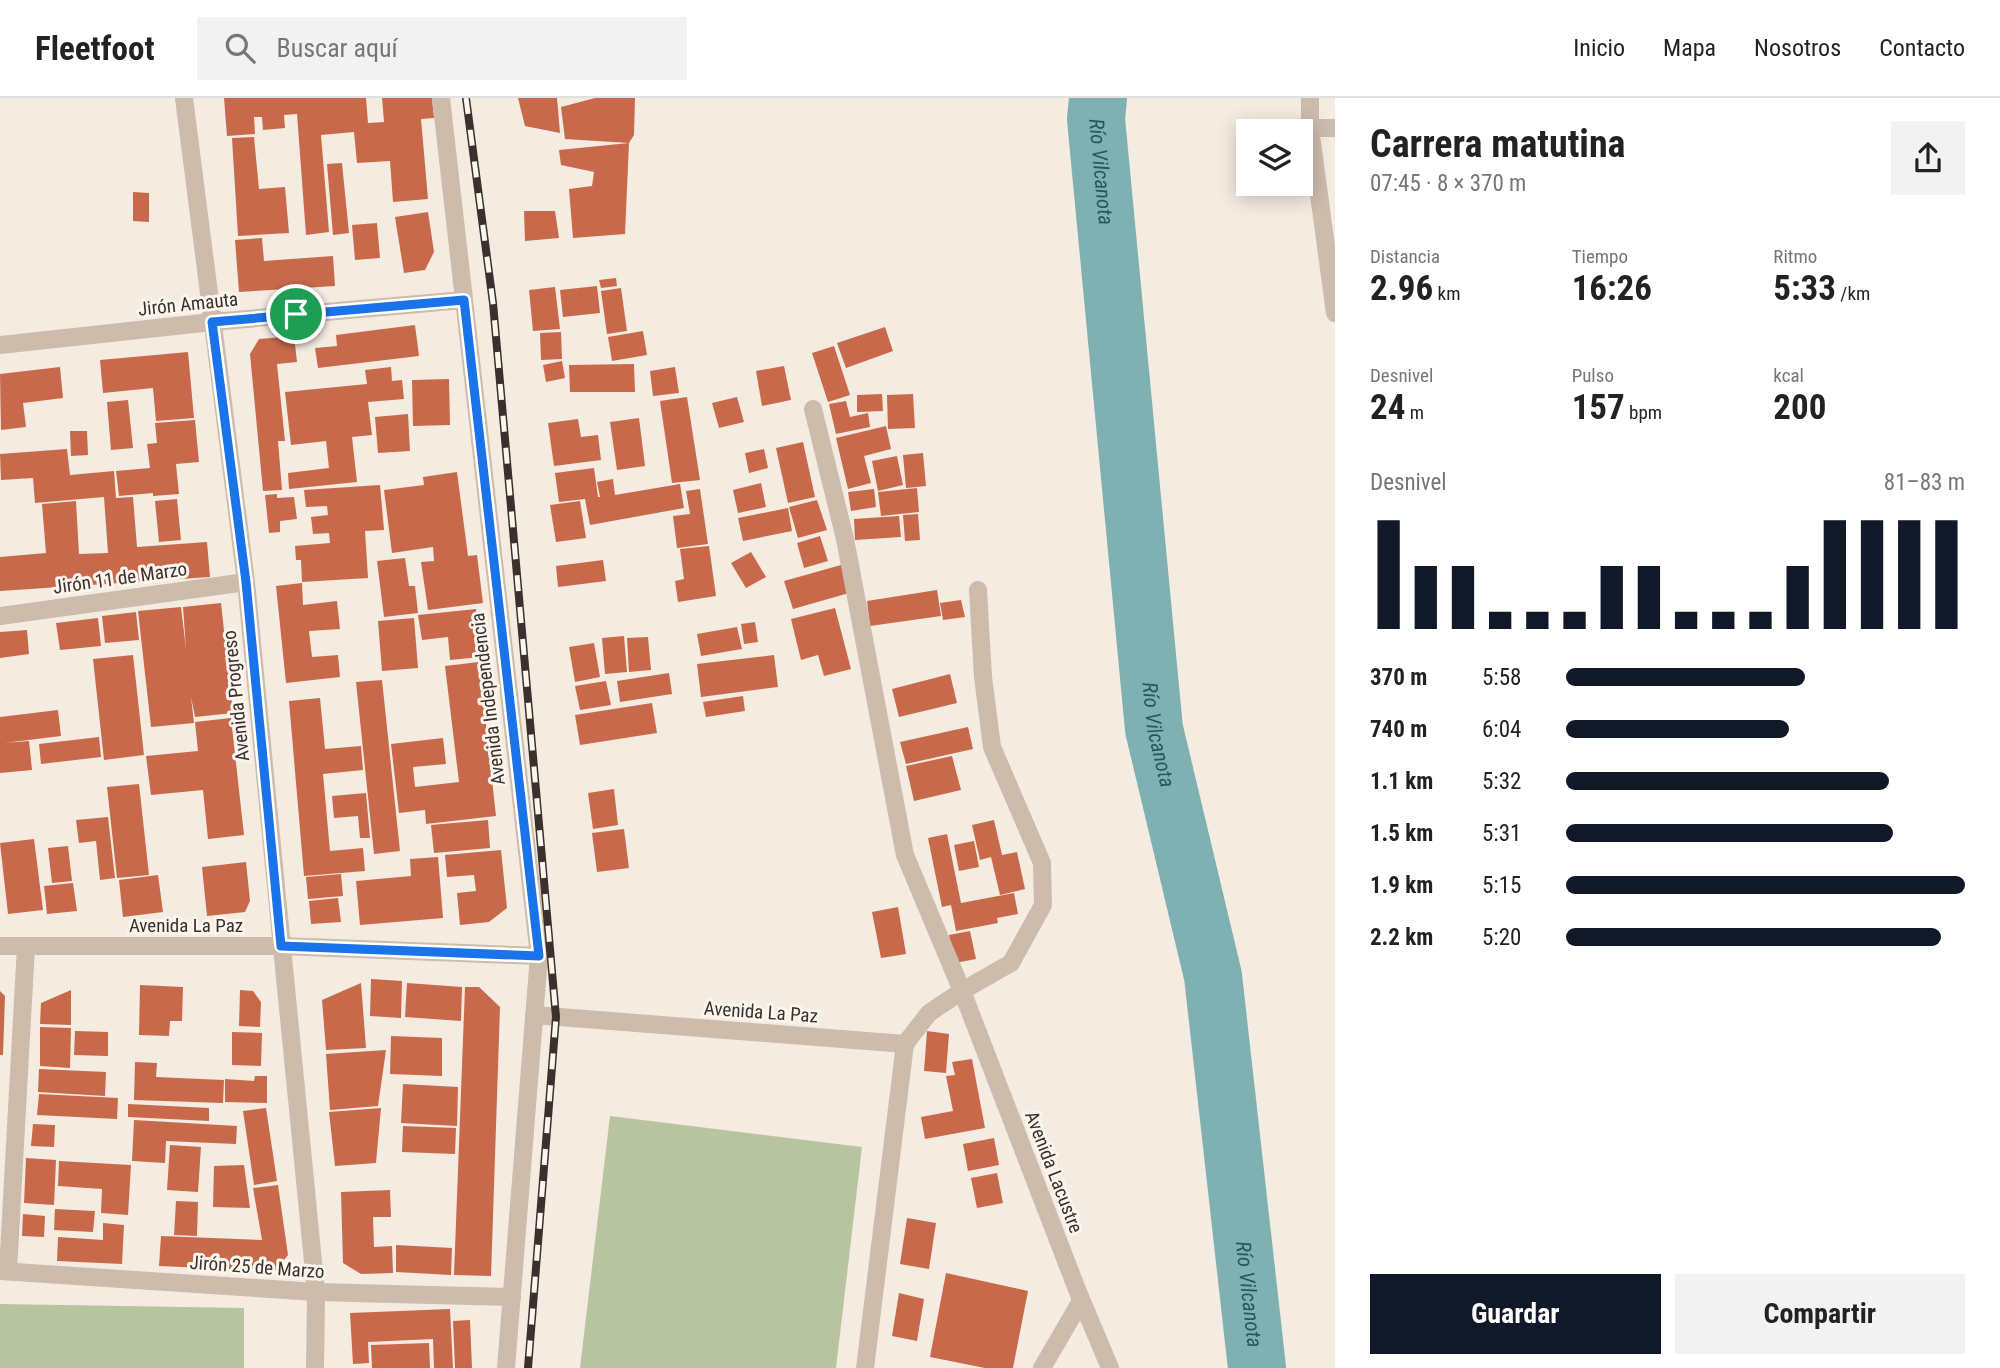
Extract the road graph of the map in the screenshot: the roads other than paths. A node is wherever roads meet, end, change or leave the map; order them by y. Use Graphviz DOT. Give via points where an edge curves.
graph roads {
  1 [pos="184,98"];
  2 [pos="441,98"];
  3 [pos="1310,98"];
  4 [pos="1310,119"];
  5 [pos="1313,128"];
  6 [pos="1335,128"];
  7 [pos="1313,150"];
  8 [pos="464,300"];
  9 [pos="1335,313"];
  10 [pos="212,322"];
  11 [pos="0,345"];
  12 [pos="813,409"];
  13 [pos="246,582"];
  14 [pos="978,590"];
  15 [pos="0,616"];
  16 [pos="0,946"];
  17 [pos="281,946"];
  18 [pos="26,947"];
  19 [pos="539,956"];
  20 [pos="962,991"];
  21 [pos="534,1015"];
  22 [pos="905,1044"];
  23 [pos="4,1271"];
  24 [pos="316,1292"];
  25 [pos="512,1297"];
  26 [pos="1081,1301"];
  27 [pos="315,1368"];
  28 [pos="506,1368"];
  29 [pos="865,1368"];
  30 [pos="1042,1368"];
  31 [pos="1110,1368"];
  1 -- 10 [label="street, Avenida Progreso"];
  2 -- 8 [label="street, Avenida Independencia"];
  3 -- 4 [label="street"];
  5 -- 6 [label="street"];
  7 -- 9 [label="street"];
  8 -- 10 [label="street, Jirón Amauta"];
  8 -- 19 [label="street, Avenida Independencia"];
  10 -- 11 [label="street, Jirón Amauta"];
  10 -- 13 [label="street, Avenida Progreso"];
  12 -- 20 [label="street, Avenida Lacustre" via="845,539 905,855"];
  13 -- 15 [label="street, Jirón 11 de Marzo"];
  13 -- 17 [label="street, Avenida Progreso"];
  14 -- 20 [label="street" via="992,747 1042,863 1043,905 1011,963"];
  16 -- 18 [label="street, Avenida La Paz"];
  17 -- 18 [label="street, Avenida La Paz"];
  17 -- 19 [label="street, Avenida La Paz"];
  17 -- 24 [label="street, Avenida Progreso"];
  18 -- 23 [label="street"];
  19 -- 21 [label="street, Avenida Independencia"];
  20 -- 22 [label="street" via="929,1013"];
  20 -- 26 [label="street, Avenida Lacustre"];
  21 -- 22 [label="street, Avenida La Paz"];
  21 -- 25 [label="street, Avenida Independencia"];
  22 -- 29 [label="street"];
  23 -- 24 [label="street, Jirón 25 de Marzo"];
  24 -- 25 [label="street, Jirón 25 de Marzo"];
  24 -- 27 [label="street, Avenida Progreso"];
  25 -- 28 [label="street, Avenida Independencia"];
  26 -- 30 [label="street"];
  26 -- 31 [label="street, Avenida Lacustre"];
}
